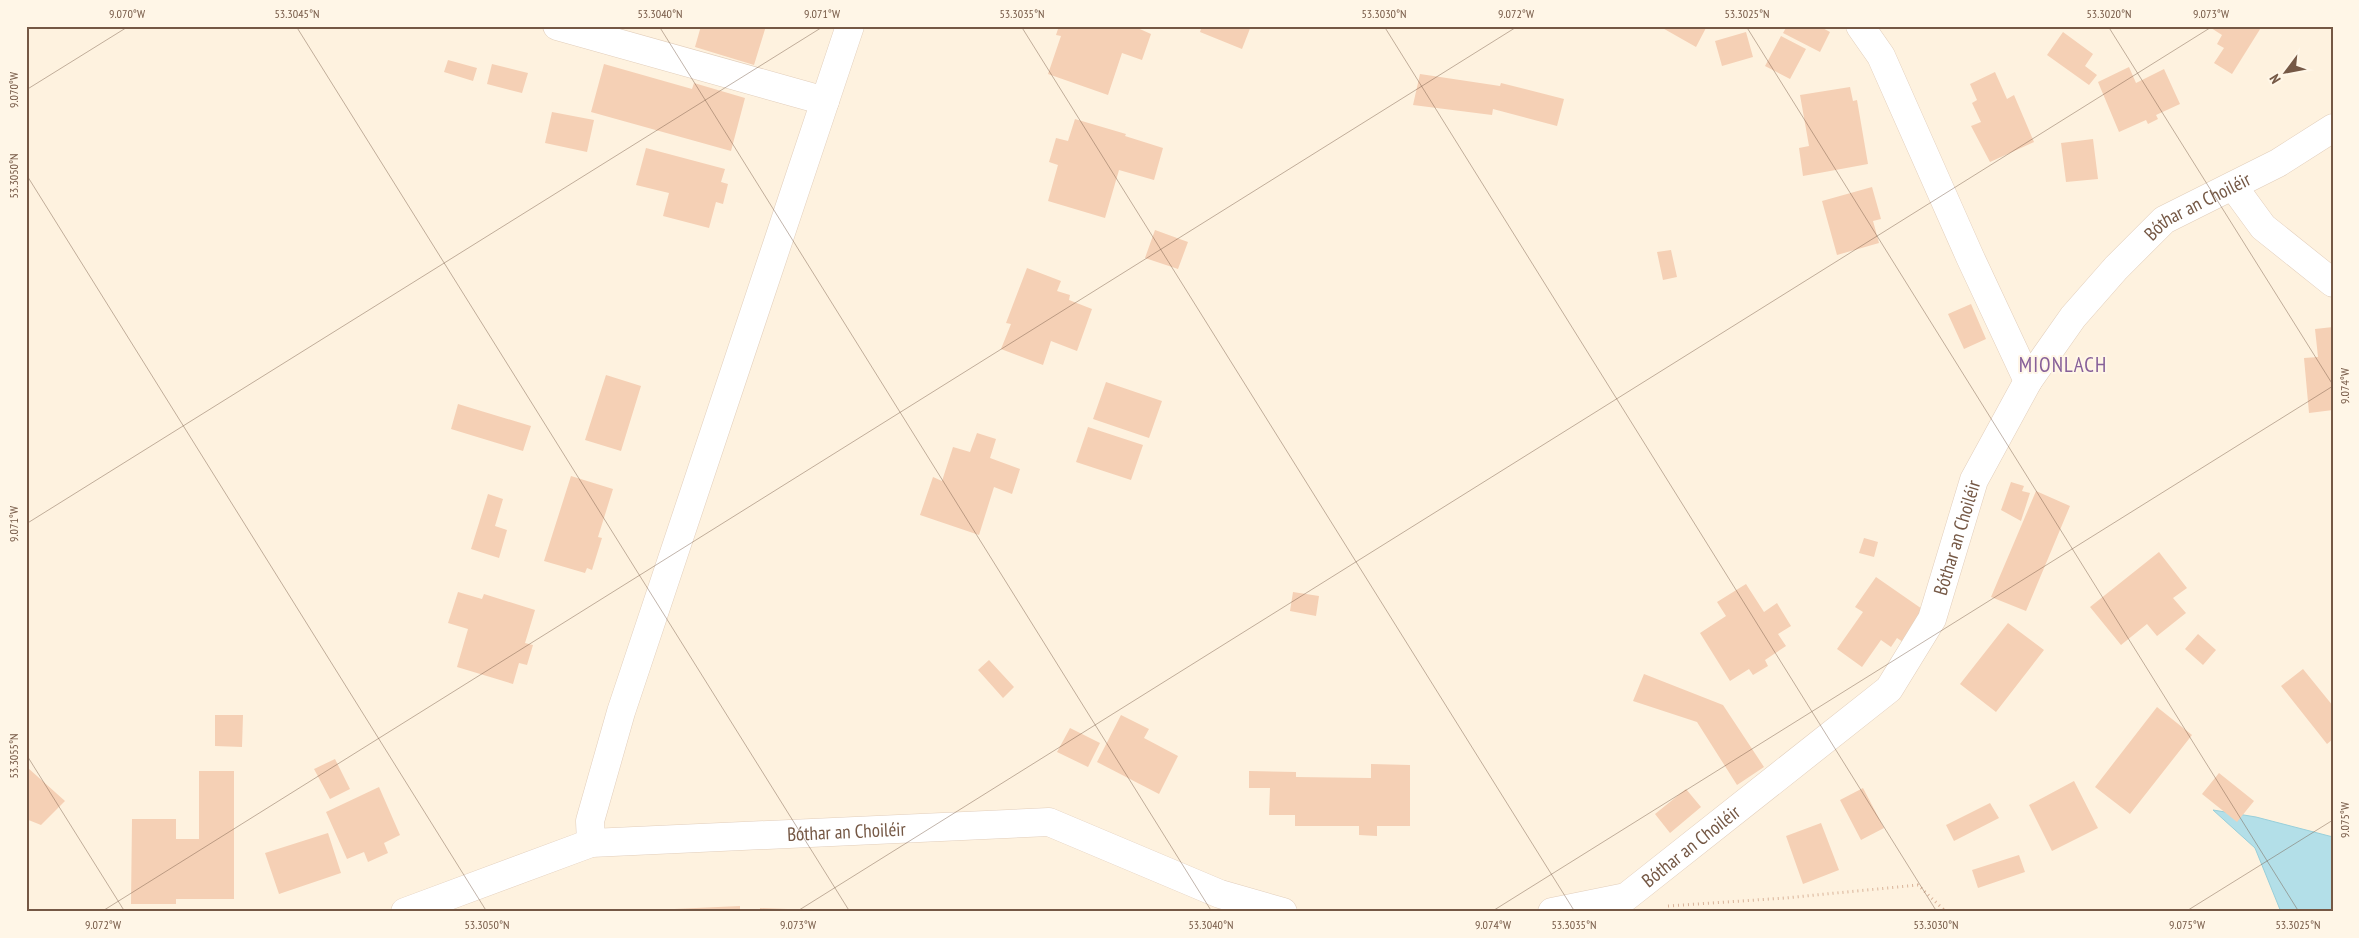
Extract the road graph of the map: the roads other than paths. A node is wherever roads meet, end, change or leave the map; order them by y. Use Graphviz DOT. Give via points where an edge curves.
graph roads {
  1 [pos="557,26"];
  2 [pos="850,26"];
  3 [pos="1860,26"];
  4 [pos="825,101"];
  5 [pos="2333,128"];
  6 [pos="2233,186"];
  7 [pos="2333,283"];
  8 [pos="2028,382"];
  9 [pos="591,842"];
  10 [pos="404,912"];
  11 [pos="1283,912"];
  12 [pos="1552,912"];
  1 -- 4 [label="street"];
  2 -- 4 [label="street"];
  3 -- 8 [label="street" via="1881,56"];
  4 -- 9 [label="street" via="621,712 590,821"];
  5 -- 6 [label="street, Bóthar an Choiléir" via="2278,163"];
  6 -- 7 [label="street" via="2263,227"];
  6 -- 8 [label="street, Bóthar an Choiléir" via="2164,220 2073,316"];
  8 -- 12 [label="street, Bóthar an Choiléir" via="1974,480 1932,619 1889,689 1626,897"];
  9 -- 10 [label="street, Bóthar an Choiléir"];
  9 -- 11 [label="street, Bóthar an Choiléir" via="1049,822 1220,894"];
}
